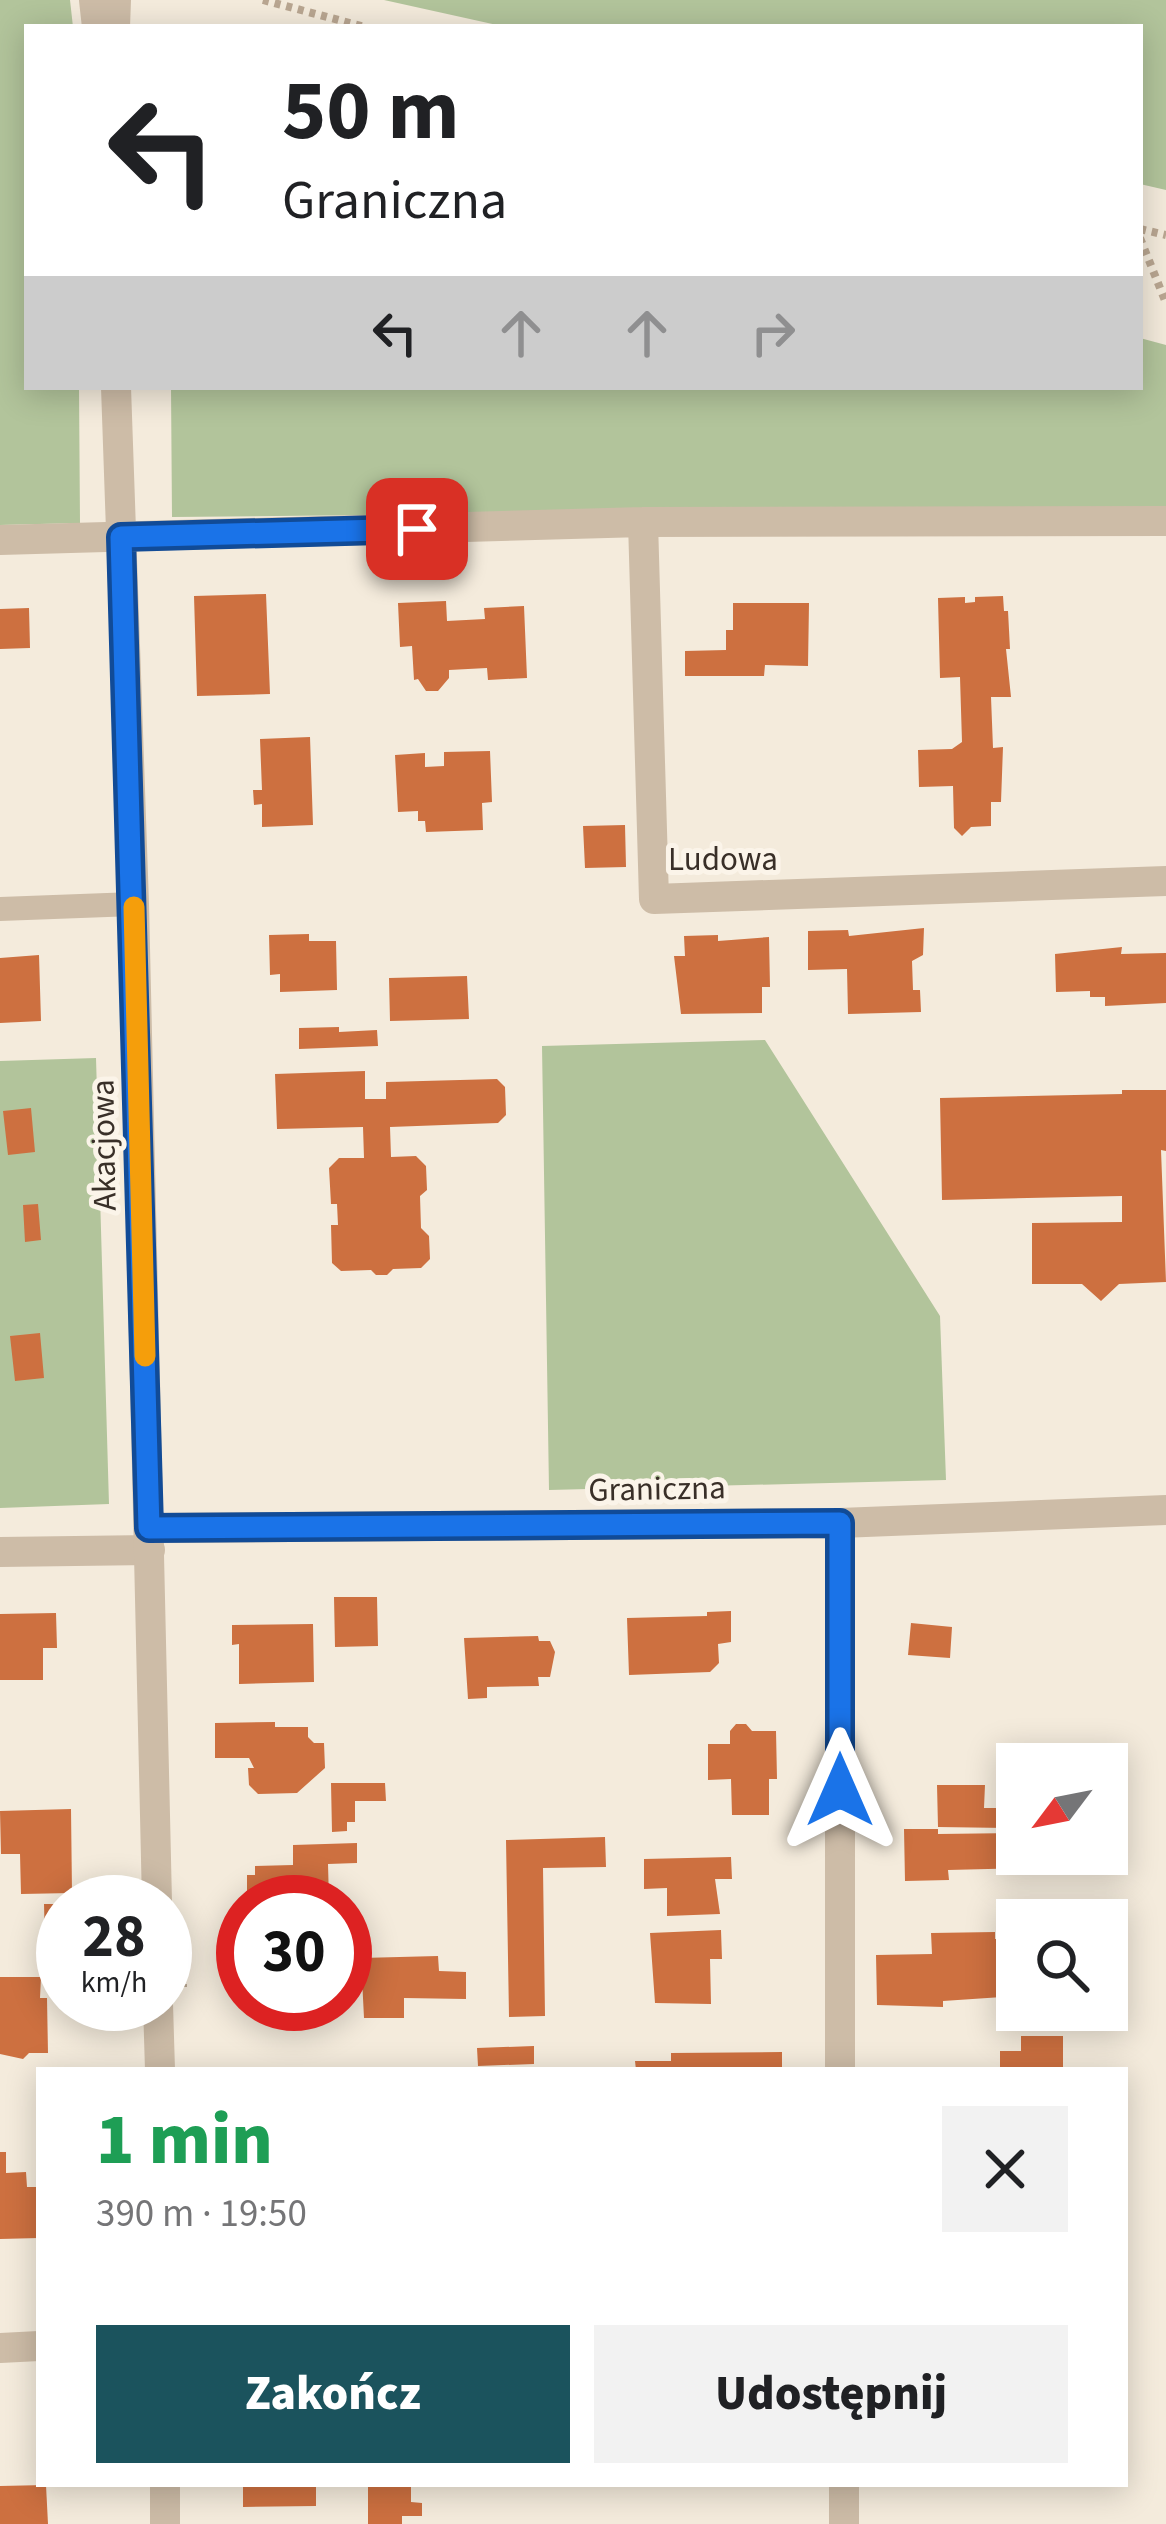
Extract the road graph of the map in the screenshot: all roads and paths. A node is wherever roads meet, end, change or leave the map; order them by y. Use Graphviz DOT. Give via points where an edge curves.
graph roads {
  1 [pos="262,0"];
  2 [pos="354,24"];
  3 [pos="1143,242"];
  4 [pos="1166,303"];
  5 [pos="116,390"];
  6 [pos="1166,520"];
  7 [pos="643,522"];
  8 [pos="121,537"];
  9 [pos="0,540"];
  10 [pos="1166,881"];
  11 [pos="134,904"];
  12 [pos="0,909"];
  13 [pos="1166,1510"];
  14 [pos="840,1523"];
  15 [pos="149,1539"];
  16 [pos="0,1552"];
  17 [pos="156,1875"];
  18 [pos="159,2031"];
  19 [pos="160,2067"];
  20 [pos="840,2067"];
  21 [pos="36,2346"];
  22 [pos="0,2348"];
  23 [pos="164,2487"];
  24 [pos="844,2487"];
  25 [pos="165,2524"];
  26 [pos="844,2524"];
  1 -- 2 [label="path"];
  3 -- 4 [label="path"];
  5 -- 8 [label="street, Akacjowa"];
  6 -- 7 [label="street"];
  7 -- 8 [label="street"];
  7 -- 10 [label="street, Ludowa" via="654,899"];
  8 -- 9 [label="street"];
  8 -- 11 [label="street, Akacjowa"];
  11 -- 12 [label="lane"];
  11 -- 15 [label="street, Akacjowa"];
  13 -- 14 [label="street, Graniczna"];
  14 -- 15 [label="street, Graniczna"];
  14 -- 20 [label="street"];
  15 -- 16 [label="street, Graniczna"];
  15 -- 17 [label="street, Akacjowa"];
  18 -- 19 [label="street"];
  21 -- 22 [label="street"];
  23 -- 25 [label="street"];
  24 -- 26 [label="street"];
}
